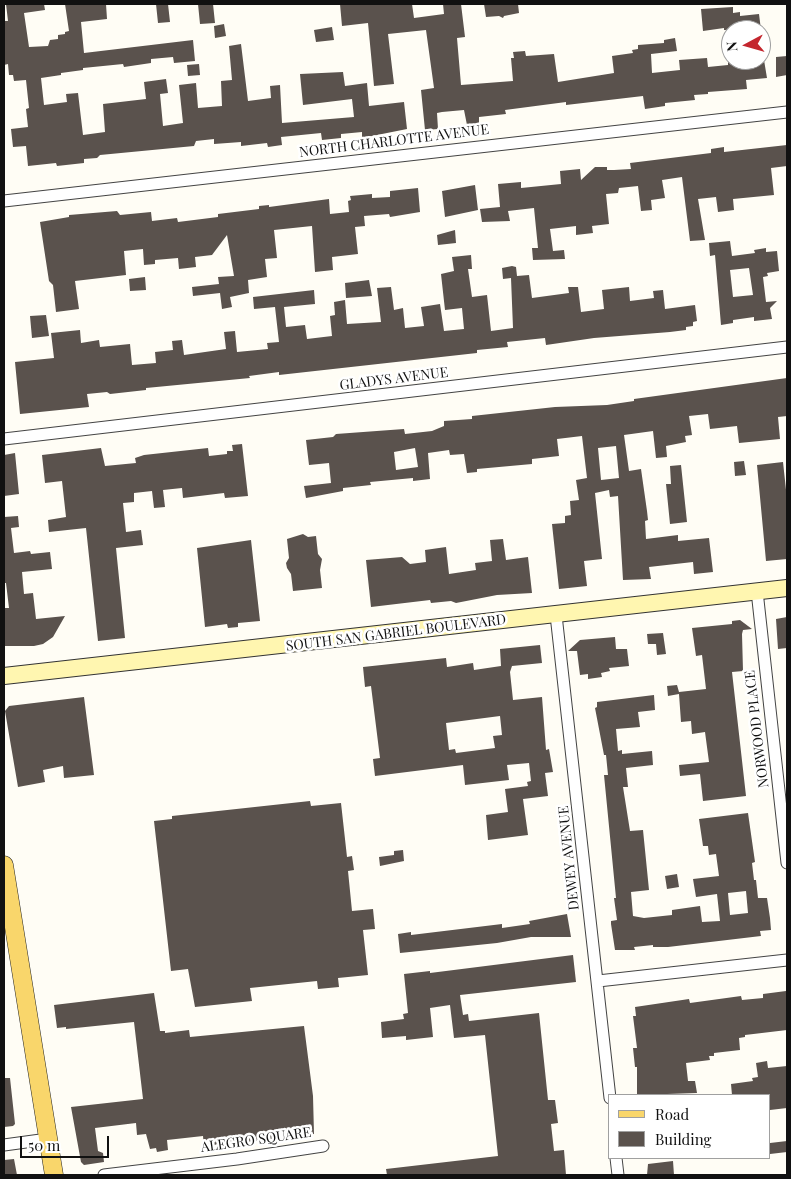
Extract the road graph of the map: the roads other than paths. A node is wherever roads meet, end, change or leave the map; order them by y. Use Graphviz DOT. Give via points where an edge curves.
graph roads {
  1 [pos="787,112"];
  2 [pos="4,201"];
  3 [pos="787,348"];
  4 [pos="4,439"];
  5 [pos="787,588"];
  6 [pos="757,591"];
  7 [pos="556,615"];
  8 [pos="4,676"];
  9 [pos="782,769"];
  10 [pos="787,863"];
  11 [pos="4,865"];
  12 [pos="787,960"];
  13 [pos="598,981"];
  14 [pos="610,1094"];
  15 [pos="48,1139"];
  16 [pos="4,1145"];
  17 [pos="323,1146"];
  18 [pos="616,1159"];
  19 [pos="54,1175"];
  20 [pos="104,1175"];
  21 [pos="618,1175"];
  1 -- 2 [label="street, NORTH CHARLOTTE AVENUE"];
  3 -- 4 [label="street, GLADYS AVENUE"];
  5 -- 6 [label="main road, SOUTH SAN GABRIEL BOULEVARD"];
  6 -- 7 [label="main road, SOUTH SAN GABRIEL BOULEVARD"];
  6 -- 9 [label="street, NORWOOD PLACE"];
  7 -- 8 [label="main road, SOUTH SAN GABRIEL BOULEVARD"];
  7 -- 13 [label="street, DEWEY AVENUE"];
  9 -- 10 [label="street, NORWOOD PLACE"];
  11 -- 15 [label="main road"];
  12 -- 13 [label="street"];
  13 -- 14 [label="street, DEWEY AVENUE"];
  15 -- 16 [label="street"];
  15 -- 19 [label="main road"];
  17 -- 20 [label="street, ALEGRO SQUARE"];
  18 -- 21 [label="street"];
}
